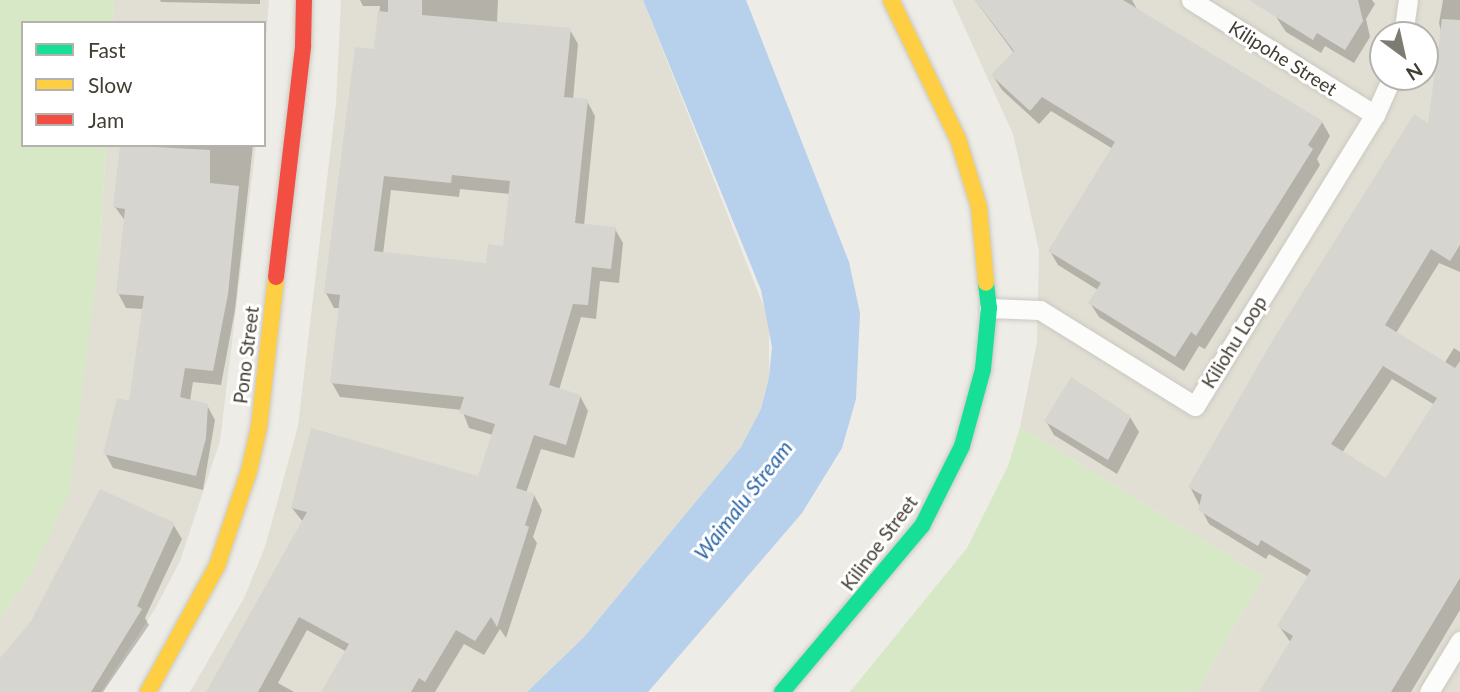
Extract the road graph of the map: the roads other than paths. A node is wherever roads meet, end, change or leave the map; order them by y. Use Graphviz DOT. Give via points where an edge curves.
graph roads {
  1 [pos="304,0"];
  2 [pos="891,0"];
  3 [pos="1191,0"];
  4 [pos="1408,0"];
  5 [pos="1405,21"];
  6 [pos="1386,91"];
  7 [pos="1375,115"];
  8 [pos="989,308"];
  9 [pos="1460,641"];
  10 [pos="148,692"];
  11 [pos="782,692"];
  12 [pos="1429,692"];
  1 -- 10 [label="street, Pono Street" via="259,427 250,471 217,566"];
  2 -- 8 [label="street, Kilinoe Street" via="971,173 984,233"];
  3 -- 7 [label="lane, Kilipohe Street"];
  4 -- 5 [label="lane"];
  6 -- 7 [label="lane, Kiliohu Loop"];
  7 -- 8 [label="lane, Kiliohu Loop" via="1195,406 1040,310"];
  8 -- 11 [label="street, Kilinoe Street" via="975,406 943,489 899,558"];
  9 -- 12 [label="lane"];
}
